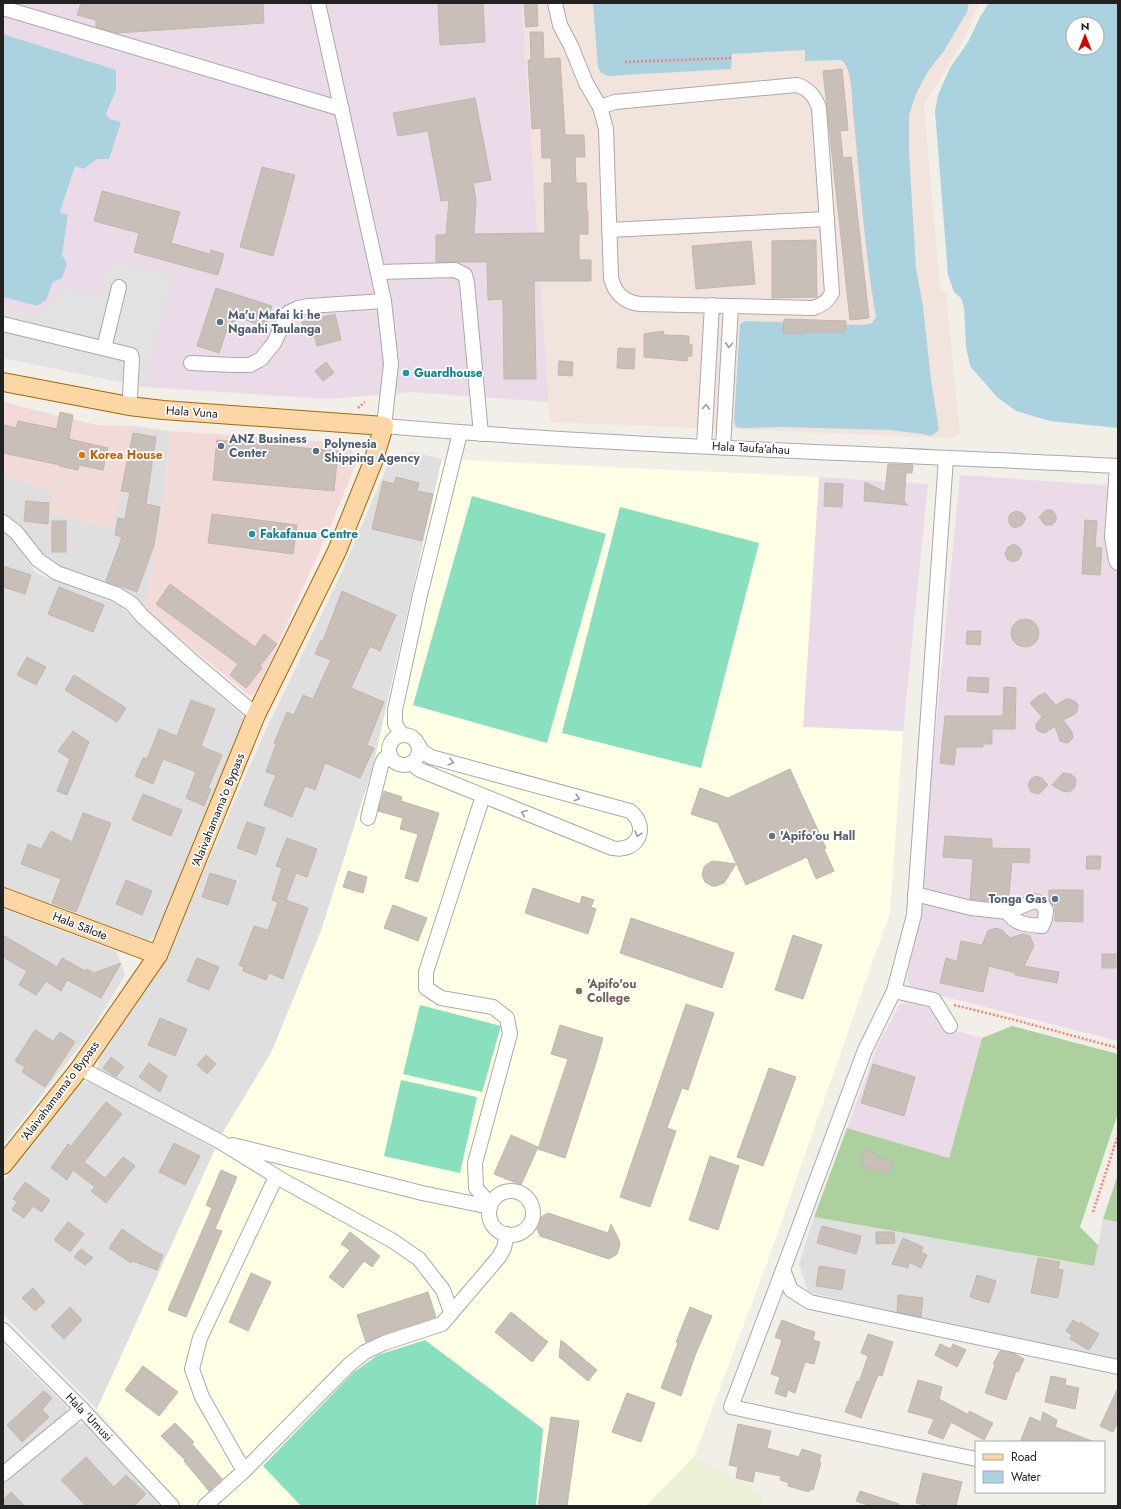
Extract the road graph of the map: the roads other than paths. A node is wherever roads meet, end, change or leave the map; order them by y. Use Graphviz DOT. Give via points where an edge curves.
graph roads {
  1 [pos="318,3"];
  2 [pos="556,3"];
  3 [pos="3,8"];
  4 [pos="600,107"];
  5 [pos="342,109"];
  6 [pos="827,219"];
  7 [pos="609,230"];
  8 [pos="378,272"];
  9 [pos="119,287"];
  10 [pos="384,301"];
  11 [pos="712,305"];
  12 [pos="731,306"];
  13 [pos="3,324"];
  14 [pos="104,348"];
  15 [pos="192,363"];
  16 [pos="3,382"];
  17 [pos="129,406"];
  18 [pos="384,426"];
  19 [pos="460,433"];
  20 [pos="480,434"];
  21 [pos="704,446"];
  22 [pos="723,447"];
  23 [pos="946,458"];
  24 [pos="1117,466"];
  25 [pos="3,522"];
  26 [pos="1118,563"];
  27 [pos="256,715"];
  28 [pos="402,735"];
  29 [pos="418,745"];
  30 [pos="390,756"];
  31 [pos="411,763"];
  32 [pos="483,796"];
  33 [pos="368,818"];
  34 [pos="915,894"];
  35 [pos="3,897"];
  36 [pos="1008,912"];
  37 [pos="158,955"];
  38 [pos="894,991"];
  39 [pos="950,1026"];
  40 [pos="80,1068"];
  41 [pos="219,1141"];
  42 [pos="3,1165"];
  43 [pos="276,1177"];
  44 [pos="490,1206"];
  45 [pos="507,1234"];
  46 [pos="783,1270"];
  47 [pos="451,1312"];
  48 [pos="3,1330"];
  49 [pos="1118,1367"];
  50 [pos="82,1409"];
  51 [pos="974,1456"];
  52 [pos="244,1471"];
  53 [pos="3,1474"];
  54 [pos="172,1506"];
  55 [pos="205,1506"];
  1 -- 5 [label="street"];
  2 -- 4 [label="street" via="560,25 586,83"];
  3 -- 5 [label="street"];
  4 -- 6 [label="street" via="615,102 781,86 797,85 805,88 812,93 820,108"];
  4 -- 7 [label="street" via="606,129"];
  5 -- 8 [label="street"];
  6 -- 7 [label="street"];
  6 -- 12 [label="street" via="832,293 825,303 813,308"];
  7 -- 11 [label="street" via="611,278 613,287 624,299 640,304"];
  8 -- 10 [label="street"];
  8 -- 20 [label="street" via="455,270 465,275"];
  9 -- 14 [label="street"];
  10 -- 15 [label="street" via="298,308 288,313 274,343 261,359 250,365"];
  10 -- 18 [label="street" via="391,364"];
  11 -- 12 [label="street"];
  21 -- 11 [label="street, one-way"];
  12 -- 22 [label="street, one-way"];
  13 -- 14 [label="street"];
  14 -- 17 [label="street" via="131,354"];
  16 -- 17 [label="main road, Hala Vuna"];
  17 -- 18 [label="main road, Hala Vuna"];
  18 -- 19 [label="street, Hala Taufa'ahau"];
  18 -- 27 [label="main road, 'Alaivahamama'o Bypass" via="373,462 337,551"];
  19 -- 20 [label="street, Hala Taufa'ahau"];
  19 -- 28 [label="street" via="395,710 395,724"];
  20 -- 21 [label="street, Hala Taufa'ahau"];
  21 -- 22 [label="street, Hala Taufa'ahau"];
  22 -- 23 [label="street, Hala Taufa'ahau"];
  23 -- 24 [label="street, Hala Taufa'ahau"];
  23 -- 34 [label="street"];
  24 -- 26 [label="street" via="1112,537"];
  25 -- 27 [label="street" via="16,532 38,560 57,574 116,594 132,604 190,659"];
  27 -- 37 [label="main road, 'Alaivahamama'o Bypass"];
  28 -- 29 [label="street" via="412,737"];
  28 -- 30 [label="street" via="390,743"];
  29 -- 31 [label="street" via="418,755"];
  29 -- 32 [label="street, one-way" via="431,757 630,811 639,821 640,835 632,846 612,848"];
  30 -- 31 [label="street" via="397,763"];
  30 -- 33 [label="street" via="384,759 381,766"];
  31 -- 32 [label="street" via="420,770"];
  32 -- 44 [label="street" via="426,972 426,988 441,998 493,1007 507,1018 510,1034 474,1163 476,1188"];
  34 -- 36 [label="street" via="971,908"];
  34 -- 38 [label="street" via="914,915"];
  35 -- 37 [label="main road, Hala Sālote"];
  37 -- 40 [label="main road, 'Alaivahamama'o Bypass"];
  38 -- 39 [label="street" via="934,1000"];
  38 -- 46 [label="street" via="865,1050"];
  40 -- 41 [label="street"];
  40 -- 42 [label="main road, 'Alaivahamama'o Bypass"];
  41 -- 43 [label="street"];
  41 -- 44 [label="street" via="422,1193"];
  43 -- 47 [label="street" via="393,1241 419,1260 443,1290"];
  43 -- 52 [label="street" via="200,1338 192,1369 202,1397"];
  44 -- 45 [label="street" via="489,1219 497,1230"];
  44 -- 45 [label="street" via="494,1198 507,1191 522,1193 532,1204 533,1218 530,1225 518,1234"];
  45 -- 47 [label="street" via="499,1257"];
  46 -- 49 [label="street" via="791,1290 810,1302"];
  46 -- 51 [label="street" via="731,1406"];
  47 -- 52 [label="street" via="442,1324 365,1352"];
  48 -- 50 [label="street, Hala 'Umusi"];
  50 -- 53 [label="street"];
  50 -- 54 [label="street, Hala 'Umusi"];
  52 -- 55 [label="street"];
}
